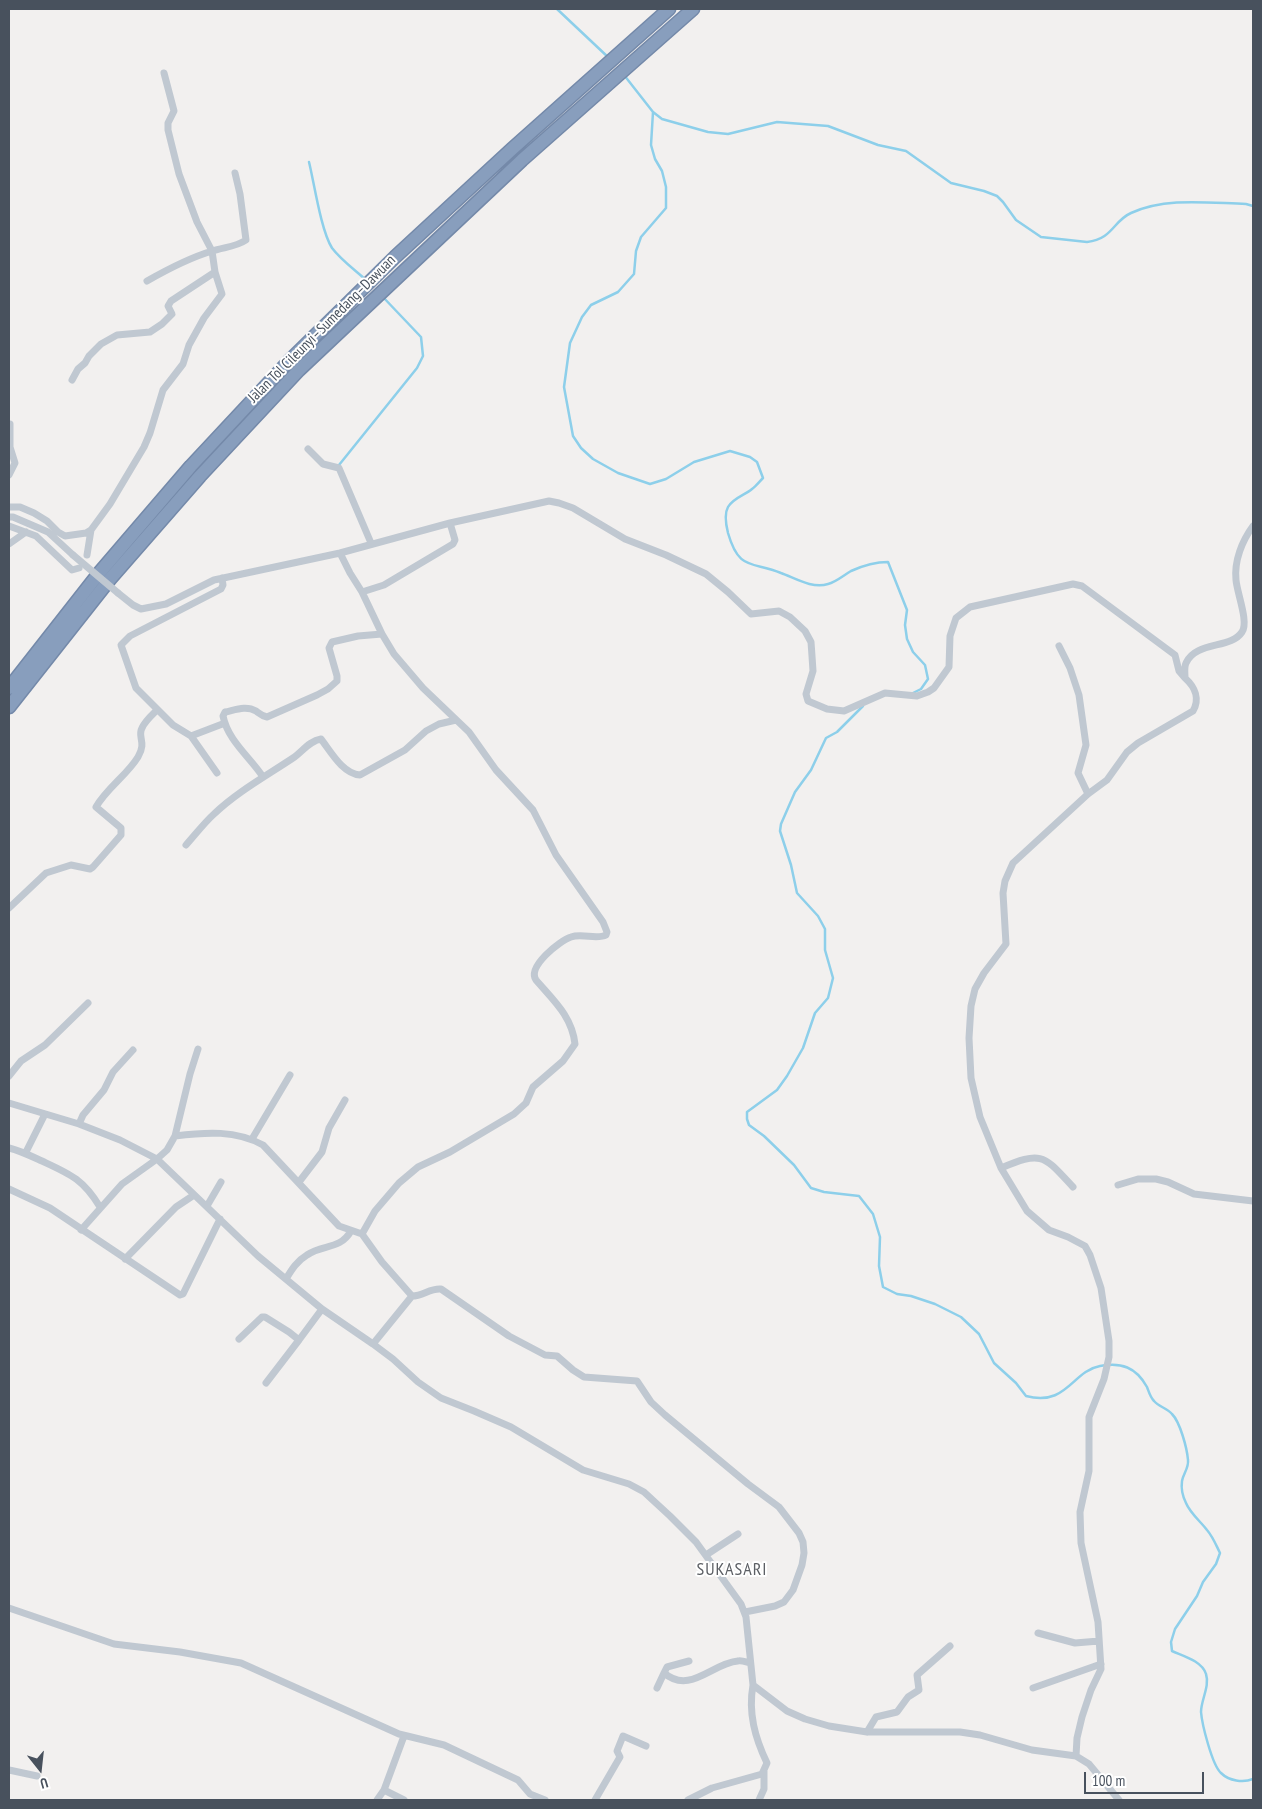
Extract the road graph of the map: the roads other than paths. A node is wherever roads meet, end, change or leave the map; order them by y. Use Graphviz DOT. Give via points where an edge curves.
graph roads {
  1 [pos="670,9"];
  2 [pos="693,9"];
  3 [pos="164,73"];
  4 [pos="235,174"];
  5 [pos="212,251"];
  6 [pos="215,272"];
  7 [pos="147,281"];
  8 [pos="72,380"];
  9 [pos="10,424"];
  10 [pos="308,449"];
  11 [pos="9,475"];
  12 [pos="9,507"];
  13 [pos="9,517"];
  14 [pos="450,523"];
  15 [pos="9,526"];
  16 [pos="1253,526"];
  17 [pos="91,530"];
  18 [pos="26,532"];
  19 [pos="371,543"];
  20 [pos="9,544"];
  21 [pos="340,553"];
  22 [pos="87,555"];
  23 [pos="79,568"];
  24 [pos="222,578"];
  25 [pos="362,592"];
  26 [pos="182,597"];
  27 [pos="186,606"];
  28 [pos="382,634"];
  29 [pos="1059,646"];
  30 [pos="1185,678"];
  31 [pos="9,688"];
  32 [pos="9,707"];
  33 [pos="157,710"];
  34 [pos="456,720"];
  35 [pos="225,723"];
  36 [pos="191,736"];
  37 [pos="218,773"];
  38 [pos="263,777"];
  39 [pos="1088,794"];
  40 [pos="186,845"];
  41 [pos="9,908"];
  42 [pos="88,1002"];
  43 [pos="198,1048"];
  44 [pos="133,1050"];
  45 [pos="290,1075"];
  46 [pos="9,1076"];
  47 [pos="345,1100"];
  48 [pos="9,1103"];
  49 [pos="45,1114"];
  50 [pos="78,1124"];
  51 [pos="176,1136"];
  52 [pos="252,1139"];
  53 [pos="9,1148"];
  54 [pos="26,1152"];
  55 [pos="157,1159"];
  56 [pos="1001,1168"];
  57 [pos="221,1182"];
  58 [pos="299,1182"];
  59 [pos="1118,1185"];
  60 [pos="1073,1187"];
  61 [pos="9,1189"];
  62 [pos="194,1195"];
  63 [pos="1253,1202"];
  64 [pos="207,1206"];
  65 [pos="100,1207"];
  66 [pos="220,1219"];
  67 [pos="81,1230"];
  68 [pos="351,1231"];
  69 [pos="362,1234"];
  70 [pos="125,1259"];
  71 [pos="286,1279"];
  72 [pos="412,1296"];
  73 [pos="322,1309"];
  74 [pos="239,1339"];
  75 [pos="299,1340"];
  76 [pos="373,1344"];
  77 [pos="266,1383"];
  78 [pos="738,1534"];
  79 [pos="706,1555"];
  80 [pos="9,1608"];
  81 [pos="745,1612"];
  82 [pos="1038,1633"];
  83 [pos="1099,1640"];
  84 [pos="950,1646"];
  85 [pos="689,1661"];
  86 [pos="750,1663"];
  87 [pos="1101,1664"];
  88 [pos="664,1673"];
  89 [pos="753,1685"];
  90 [pos="657,1688"];
  91 [pos="1034,1688"];
  92 [pos="868,1732"];
  93 [pos="404,1736"];
  94 [pos="646,1746"];
  95 [pos="1076,1756"];
  96 [pos="9,1770"];
  97 [pos="764,1771"];
  98 [pos="37,1776"];
  99 [pos="384,1790"];
  100 [pos="377,1800"];
  101 [pos="404,1800"];
  102 [pos="545,1800"];
  103 [pos="595,1800"];
  104 [pos="688,1800"];
  105 [pos="759,1800"];
  106 [pos="1119,1800"];
  1 -- 31 [label="highway, Jalan Tol Cileunyi–Sumedang–Dawuan" via="504,156 289,361 191,466 100,572"];
  2 -- 32 [label="highway, Jalan Tol Cileunyi–Sumedang–Dawuan" via="522,160 300,370 200,476 110,579"];
  3 -- 5 [label="street" via="174,112 168,130 179,174"];
  4 -- 5 [label="street" via="246,240"];
  5 -- 6 [label="street"];
  5 -- 7 [label="street" via="179,263"];
  6 -- 8 [label="street" via="171,301 168,306 172,314 162,324 145,333 117,335 101,344"];
  6 -- 17 [label="street" via="222,294 204,318 182,364 162,390 144,447"];
  9 -- 11 [label="street" via="10,448 15,463"];
  10 -- 19 [label="street" via="323,464 339,468"];
  12 -- 17 [label="street" via="20,507 34,513 65,536"];
  13 -- 26 [label="street, bridge" via="48,532 132,606 141,609"];
  14 -- 19 [label="street"];
  14 -- 25 [label="street" via="455,540 453,544 384,585"];
  14 -- 30 [label="street" via="549,501 573,508 625,539 706,574 747,612 779,611 790,617 811,642 813,671 806,694 808,701 827,709 844,711 885,693 916,696 934,688 949,667 950,636 956,618 970,607 1073,584 1082,586 1174,655"];
  15 -- 18 [label="street"];
  16 -- 30 [label="street" via="1236,563 1244,615 1241,634 1233,640 1193,653 1186,663"];
  17 -- 22 [label="street"];
  18 -- 20 [label="street"];
  18 -- 23 [label="street" via="36,536 72,570"];
  19 -- 21 [label="street"];
  21 -- 24 [label="street"];
  21 -- 25 [label="street"];
  24 -- 26 [label="street"];
  24 -- 27 [label="street" via="223,588"];
  25 -- 28 [label="street"];
  26 -- 27 [label="street"];
  27 -- 33 [label="street" via="130,636 121,645 136,688"];
  28 -- 34 [label="street" via="394,654 423,688"];
  28 -- 35 [label="street" via="332,642 328,648 338,678 328,689 270,717 243,708 225,712"];
  29 -- 39 [label="street" via="1080,695 1086,745 1078,773"];
  30 -- 39 [label="street" via="1192,683 1197,698 1193,711 1138,743 1107,780"];
  33 -- 36 [label="street"];
  33 -- 41 [label="street" via="142,728 143,748 137,758 96,808 121,828 121,835 90,869 71,865 46,873"];
  34 -- 38 [label="street" via="426,731 405,750 360,775 347,770 321,739"];
  34 -- 69 [label="street" via="470,732 496,770 533,810 556,855 604,922 607,932 601,937 584,935 559,943 534,970 536,980 562,1008 574,1037 575,1044 563,1061 533,1087 526,1103 514,1114 418,1167 399,1183 375,1211"];
  35 -- 36 [label="street"];
  35 -- 38 [label="street" via="238,746"];
  36 -- 37 [label="street"];
  38 -- 40 [label="street" via="214,814"];
  39 -- 56 [label="street" via="1013,863 1003,893 1006,944 984,973 975,989 971,1006 971,1078 980,1117"];
  42 -- 46 [label="street"];
  43 -- 51 [label="street"];
  44 -- 50 [label="street" via="112,1072 104,1090"];
  45 -- 52 [label="street"];
  47 -- 58 [label="street" via="329,1128 322,1152"];
  48 -- 49 [label="street"];
  49 -- 50 [label="street"];
  49 -- 54 [label="street"];
  50 -- 55 [label="street"];
  51 -- 52 [label="street" via="234,1134"];
  51 -- 55 [label="street"];
  52 -- 58 [label="street" via="269,1150"];
  53 -- 54 [label="street"];
  54 -- 65 [label="street" via="68,1173 89,1189"];
  55 -- 62 [label="street"];
  55 -- 65 [label="street" via="122,1184"];
  56 -- 60 [label="street" via="1024,1158 1042,1158"];
  56 -- 83 [label="street" via="1027,1211 1049,1230 1085,1246 1101,1288 1109,1357 1089,1418 1089,1470 1080,1512 1083,1554"];
  57 -- 64 [label="street"];
  58 -- 68 [label="street" via="339,1226"];
  59 -- 63 [label="street" via="1138,1179 1156,1179 1194,1194"];
  61 -- 67 [label="street" via="50,1208"];
  62 -- 64 [label="street"];
  62 -- 70 [label="street" via="176,1207"];
  64 -- 66 [label="street"];
  65 -- 67 [label="street"];
  66 -- 70 [label="street" via="182,1295"];
  66 -- 71 [label="street"];
  67 -- 70 [label="street"];
  68 -- 69 [label="street"];
  68 -- 71 [label="street" via="346,1240 337,1245 308,1253"];
  69 -- 72 [label="street"];
  71 -- 73 [label="street"];
  72 -- 76 [label="street"];
  72 -- 81 [label="street" via="440,1290 508,1336 545,1355 557,1356 584,1376 637,1381 651,1402 665,1415 779,1507 803,1542 802,1565 793,1590 784,1602"];
  73 -- 75 [label="street"];
  73 -- 76 [label="street"];
  74 -- 75 [label="street" via="265,1317"];
  75 -- 77 [label="street"];
  76 -- 79 [label="street" via="441,1398 511,1427 583,1470 644,1492"];
  78 -- 79 [label="street"];
  79 -- 81 [label="street"];
  80 -- 93 [label="street" via="114,1644 241,1663"];
  81 -- 86 [label="street"];
  82 -- 83 [label="street" via="1075,1643"];
  83 -- 87 [label="street"];
  84 -- 92 [label="street" via="917,1675 919,1690 908,1697 897,1712 876,1717"];
  85 -- 88 [label="street" via="667,1667"];
  86 -- 88 [label="street" via="738,1661 685,1682"];
  86 -- 89 [label="street"];
  87 -- 91 [label="street"];
  87 -- 95 [label="street" via="1082,1717"];
  88 -- 90 [label="street"];
  89 -- 92 [label="street" via="787,1711 805,1719"];
  89 -- 97 [label="street" via="751,1711 767,1763"];
  92 -- 95 [label="street" via="960,1732 1032,1750"];
  93 -- 99 [label="street"];
  93 -- 102 [label="street" via="444,1745 518,1780 530,1794"];
  94 -- 103 [label="street" via="623,1736 617,1751 619,1761"];
  95 -- 106 [label="street" via="1089,1764"];
  96 -- 98 [label="street"];
  97 -- 104 [label="street" via="752,1778 712,1788"];
  97 -- 105 [label="street" via="764,1789"];
  99 -- 100 [label="street"];
  99 -- 101 [label="street"];
}
